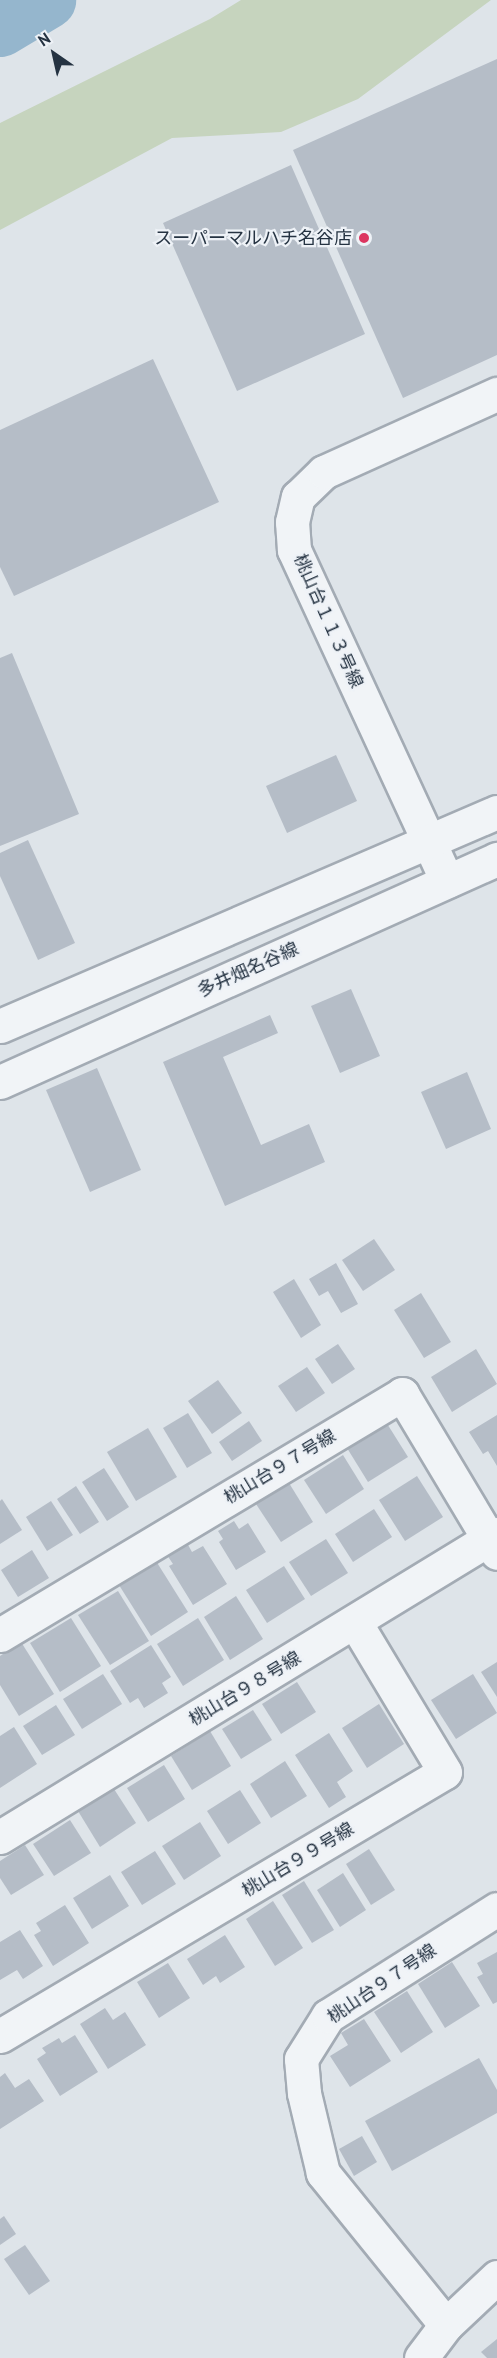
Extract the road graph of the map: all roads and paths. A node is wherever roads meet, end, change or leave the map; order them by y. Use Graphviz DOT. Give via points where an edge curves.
graph roads {
  1 [pos="497,394"];
  2 [pos="497,812"];
  3 [pos="429,842"];
  4 [pos="497,859"];
  5 [pos="447,881"];
  6 [pos="0,1026"];
  7 [pos="0,1082"];
  8 [pos="494,1542"];
  9 [pos="355,1622"];
  10 [pos="0,1635"];
  11 [pos="0,1837"];
  12 [pos="497,1909"];
  13 [pos="0,2036"];
  14 [pos="497,2277"];
  15 [pos="446,2325"];
  16 [pos="421,2358"];
  1 -- 3 [label="street, 桃山台１１３号線" via="324,472 298,497 292,522 294,550"];
  2 -- 3 [label="street"];
  3 -- 5 [label="street, 桃山台１１３号線"];
  3 -- 6 [label="street"];
  4 -- 5 [label="street, 多井畑名谷線"];
  5 -- 7 [label="street, 多井畑名谷線"];
  8 -- 9 [label="street, 桃山台９８号線"];
  8 -- 10 [label="street, 桃山台９７号線" via="402,1394"];
  9 -- 11 [label="street, 桃山台９８号線"];
  9 -- 13 [label="street, 桃山台９９号線" via="445,1772"];
  12 -- 15 [label="street, 桃山台９７号線" via="328,2016 301,2059 304,2093 323,2173"];
  14 -- 15 [label="street"];
  15 -- 16 [label="street"];
}
